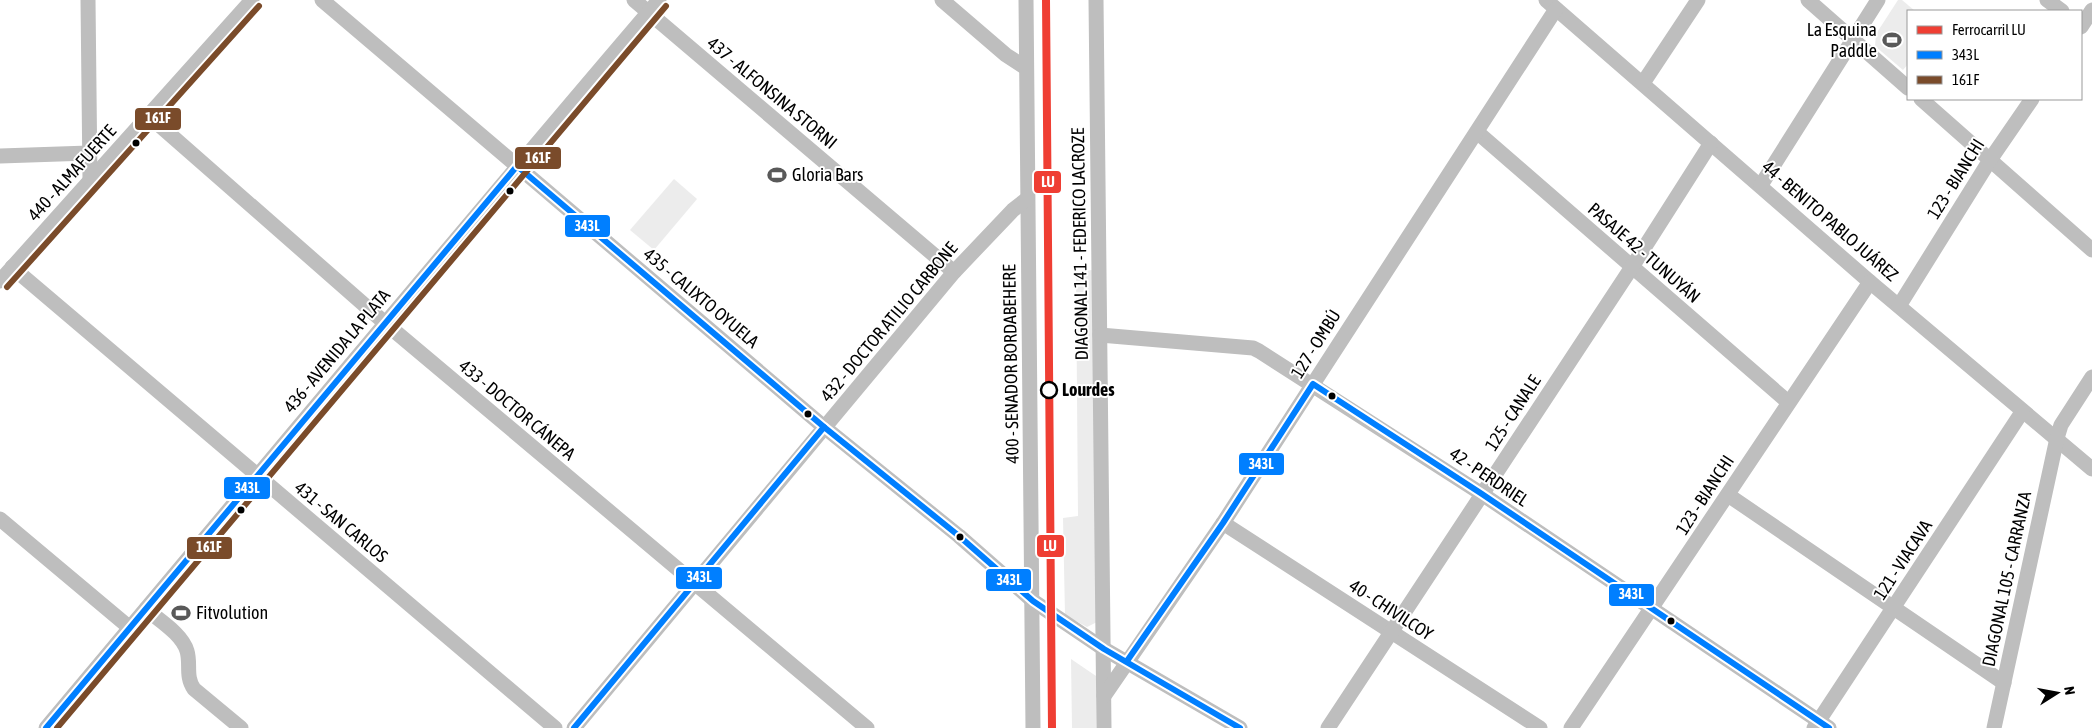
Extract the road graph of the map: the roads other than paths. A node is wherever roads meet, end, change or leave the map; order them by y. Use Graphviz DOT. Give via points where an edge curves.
graph roads {
  1 [pos="88,0"];
  2 [pos="252,0"];
  3 [pos="322,0"];
  4 [pos="634,0"];
  5 [pos="659,0"];
  6 [pos="942,0"];
  7 [pos="1026,0"];
  8 [pos="1096,0"];
  9 [pos="1698,0"];
  10 [pos="1808,0"];
  11 [pos="1878,0"];
  12 [pos="2047,0"];
  13 [pos="1551,4"];
  14 [pos="2061,10"];
  15 [pos="2092,10"];
  16 [pos="649,12"];
  17 [pos="2084,28"];
  18 [pos="1852,39"];
  19 [pos="1026,68"];
  20 [pos="1643,83"];
  21 [pos="1907,87"];
  22 [pos="1922,100"];
  23 [pos="2031,100"];
  24 [pos="149,116"];
  25 [pos="1477,132"];
  26 [pos="1711,143"];
  27 [pos="89,153"];
  28 [pos="0,156"];
  29 [pos="1990,160"];
  30 [pos="517,166"];
  31 [pos="90,180"];
  32 [pos="1761,185"];
  33 [pos="1027,199"];
  34 [pos="2092,250"];
  35 [pos="12,267"];
  36 [pos="1632,268"];
  37 [pos="954,272"];
  38 [pos="0,281"];
  39 [pos="1870,282"];
  40 [pos="1899,306"];
  41 [pos="385,323"];
  42 [pos="1100,335"];
  43 [pos="2092,378"];
  44 [pos="1313,384"];
  45 [pos="1788,402"];
  46 [pos="2022,412"];
  47 [pos="824,427"];
  48 [pos="2056,438"];
  49 [pos="2092,469"];
  50 [pos="258,476"];
  51 [pos="1482,494"];
  52 [pos="1728,495"];
  53 [pos="0,519"];
  54 [pos="1223,523"];
  55 [pos="694,584"];
  56 [pos="1033,601"];
  57 [pos="1652,609"];
  58 [pos="1894,609"];
  59 [pos="146,610"];
  60 [pos="130,628"];
  61 [pos="1392,633"];
  62 [pos="1104,649"];
  63 [pos="1127,661"];
  64 [pos="2004,683"];
  65 [pos="1104,696"];
  66 [pos="1820,726"];
  67 [pos="46,728"];
  68 [pos="241,728"];
  69 [pos="555,728"];
  70 [pos="574,728"];
  71 [pos="867,728"];
  72 [pos="1033,728"];
  73 [pos="1104,728"];
  74 [pos="1240,728"];
  75 [pos="1328,728"];
  76 [pos="1540,728"];
  77 [pos="1571,728"];
  78 [pos="1994,728"];
  1 -- 27 [label="street"];
  2 -- 24 [label="street, 440 - ALMAFUERTE"];
  3 -- 30 [label="street, 435 - CALIXTO OYUELA"];
  4 -- 16 [label="street, 437 - ALFONSINA STORNI"];
  5 -- 16 [label="street, 436 - AVENIDA LA PLATA"];
  6 -- 19 [label="street"];
  7 -- 19 [label="street, 400 - SENADOR BORDABEHERE"];
  8 -- 42 [label="street, DIAGONAL 141 - FEDERICO LACROZE"];
  9 -- 20 [label="street"];
  10 -- 18 [label="street"];
  11 -- 18 [label="street"];
  12 -- 14 [label="street"];
  13 -- 20 [label="street, 44 - BENITO PABLO JUÁREZ"];
  13 -- 25 [label="street, 127 - OMBÚ"];
  15 -- 17 [label="street"];
  16 -- 30 [label="street, 436 - AVENIDA LA PLATA"];
  16 -- 37 [label="street, 437 - ALFONSINA STORNI"];
  18 -- 21 [label="street"];
  18 -- 32 [label="street"];
  19 -- 33 [label="street, 400 - SENADOR BORDABEHERE"];
  20 -- 26 [label="street, 44 - BENITO PABLO JUÁREZ"];
  22 -- 29 [label="street"];
  23 -- 29 [label="street, 123 - BIANCHI"];
  24 -- 31 [label="street, 440 - ALMAFUERTE"];
  24 -- 41 [label="street, 433 - DOCTOR CÁNEPA"];
  25 -- 36 [label="street, PASAJE 42 - TUNUYÁN"];
  25 -- 44 [label="street, 127 - OMBÚ"];
  26 -- 32 [label="street, 44 - BENITO PABLO JUÁREZ"];
  26 -- 36 [label="street, 125 - CANALE"];
  27 -- 28 [label="street"];
  27 -- 31 [label="street"];
  29 -- 34 [label="street"];
  29 -- 40 [label="street, 123 - BIANCHI"];
  30 -- 41 [label="street, 436 - AVENIDA LA PLATA"];
  30 -- 47 [label="street, 435 - CALIXTO OYUELA"];
  31 -- 35 [label="street, 440 - ALMAFUERTE"];
  32 -- 39 [label="street, 44 - BENITO PABLO JUÁREZ"];
  33 -- 37 [label="street, 432 - DOCTOR ATILIO CARBONE"];
  33 -- 56 [label="street, 400 - SENADOR BORDABEHERE"];
  35 -- 38 [label="street, 440 - ALMAFUERTE"];
  35 -- 50 [label="street, 431 - SAN CARLOS"];
  36 -- 45 [label="street, PASAJE 42 - TUNUYÁN"];
  36 -- 51 [label="street, 125 - CANALE"];
  37 -- 47 [label="street, 432 - DOCTOR ATILIO CARBONE"];
  39 -- 40 [label="street, 44 - BENITO PABLO JUÁREZ"];
  39 -- 45 [label="street, 123 - BIANCHI"];
  40 -- 46 [label="street, 44 - BENITO PABLO JUÁREZ"];
  41 -- 50 [label="street, 436 - AVENIDA LA PLATA"];
  41 -- 55 [label="street, 433 - DOCTOR CÁNEPA"];
  42 -- 44 [label="street, 42 - PERDRIEL" via="1253,348"];
  42 -- 62 [label="street, DIAGONAL 141 - FEDERICO LACROZE"];
  43 -- 48 [label="street"];
  44 -- 51 [label="street, 42 - PERDRIEL"];
  44 -- 54 [label="street, 127 - OMBÚ"];
  45 -- 52 [label="street, 123 - BIANCHI"];
  46 -- 48 [label="street, 44 - BENITO PABLO JUÁREZ"];
  46 -- 58 [label="street, 121 - VIACAVA"];
  47 -- 55 [label="street, 432 - DOCTOR ATILIO CARBONE"];
  47 -- 56 [label="street, 435 - CALIXTO OYUELA" via="959,536"];
  48 -- 49 [label="street, 44 - BENITO PABLO JUÁREZ"];
  48 -- 64 [label="street, DIAGONAL 105 - CARRANZA"];
  50 -- 59 [label="street, 436 - AVENIDA LA PLATA"];
  50 -- 69 [label="street, 431 - SAN CARLOS"];
  51 -- 57 [label="street, 42 - PERDRIEL"];
  51 -- 61 [label="street, 125 - CANALE"];
  52 -- 57 [label="street, 123 - BIANCHI"];
  52 -- 58 [label="street"];
  53 -- 60 [label="street"];
  54 -- 61 [label="street, 40 - CHIVILCOY"];
  54 -- 63 [label="street, 127 - OMBÚ"];
  55 -- 70 [label="street, 432 - DOCTOR ATILIO CARBONE"];
  55 -- 71 [label="street, 433 - DOCTOR CÁNEPA"];
  56 -- 62 [label="street, 435 - CALIXTO OYUELA"];
  56 -- 72 [label="street, 400 - SENADOR BORDABEHERE"];
  57 -- 66 [label="street, 42 - PERDRIEL"];
  57 -- 77 [label="street, 123 - BIANCHI"];
  58 -- 64 [label="street"];
  58 -- 66 [label="street, 121 - VIACAVA"];
  59 -- 60 [label="street, 436 - AVENIDA LA PLATA"];
  59 -- 68 [label="street" via="182,641 194,689"];
  60 -- 67 [label="street, 436 - AVENIDA LA PLATA"];
  61 -- 75 [label="street, 125 - CANALE"];
  61 -- 76 [label="street, 40 - CHIVILCOY"];
  62 -- 63 [label="street, 435 - CALIXTO OYUELA"];
  62 -- 65 [label="street, DIAGONAL 141 - FEDERICO LACROZE"];
  63 -- 65 [label="street, 127 - OMBÚ"];
  63 -- 74 [label="street, 435 - CALIXTO OYUELA"];
  64 -- 78 [label="street, DIAGONAL 105 - CARRANZA"];
  65 -- 73 [label="street, DIAGONAL 141 - FEDERICO LACROZE"];
}
